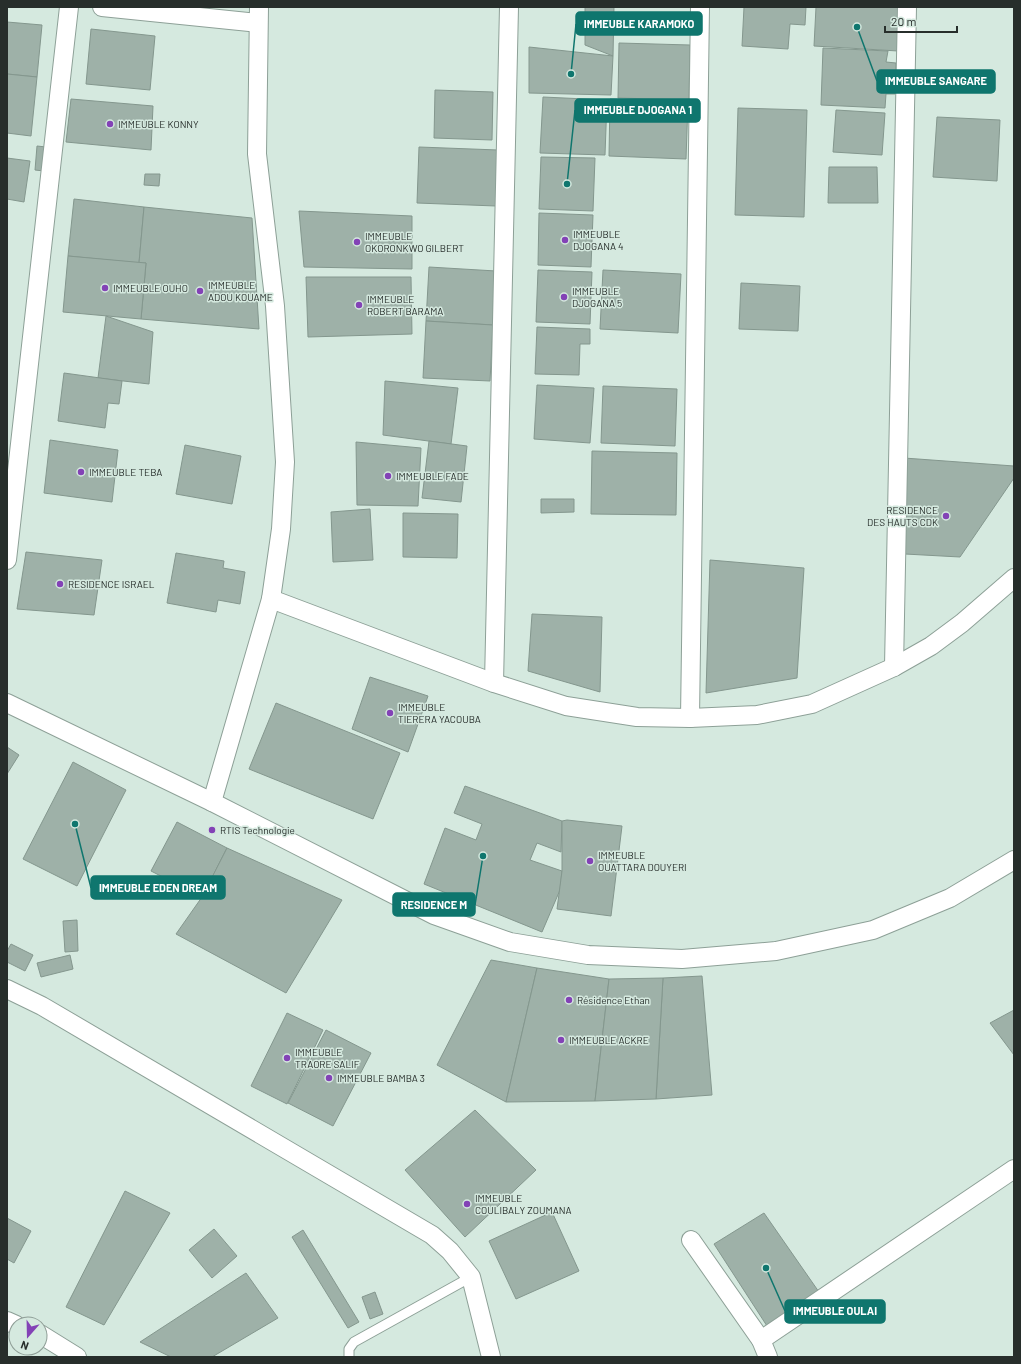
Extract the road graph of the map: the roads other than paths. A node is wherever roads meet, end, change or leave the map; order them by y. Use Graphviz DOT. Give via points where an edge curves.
graph roads {
  1 [pos="69,7"];
  2 [pos="102,7"];
  3 [pos="509,7"];
  4 [pos="700,7"];
  5 [pos="907,7"];
  6 [pos="258,15"];
  7 [pos="7,560"];
  8 [pos="1014,578"];
  9 [pos="271,599"];
  10 [pos="894,667"];
  11 [pos="494,684"];
  12 [pos="7,702"];
  13 [pos="690,718"];
  14 [pos="212,802"];
  15 [pos="1014,860"];
  16 [pos="7,989"];
  17 [pos="1014,1169"];
  18 [pos="692,1240"];
  19 [pos="470,1277"];
  20 [pos="48,1339"];
  21 [pos="761,1340"];
  22 [pos="77,1357"];
  23 [pos="349,1357"];
  24 [pos="491,1357"];
  25 [pos="768,1357"];
  1 -- 7 [label="street"];
  2 -- 6 [label="street"];
  3 -- 11 [label="street"];
  4 -- 13 [label="street"];
  5 -- 10 [label="street"];
  6 -- 9 [label="street" via="257,154 275,306 285,462 282,529"];
  8 -- 10 [label="street" via="931,646"];
  9 -- 11 [label="street"];
  9 -- 14 [label="street"];
  10 -- 13 [label="street" via="812,704 757,715"];
  11 -- 13 [label="street" via="566,706 637,717"];
  12 -- 14 [label="street"];
  14 -- 15 [label="street" via="434,916 510,942 588,954 682,959 776,951 873,930 950,898"];
  16 -- 19 [label="street" via="42,1006 432,1235 450,1251"];
  17 -- 21 [label="street"];
  18 -- 21 [label="street"];
  19 -- 23 [label="lane" via="354,1342 349,1349"];
  19 -- 24 [label="street"];
  20 -- 22 [label="street"];
  21 -- 25 [label="street"];
}
